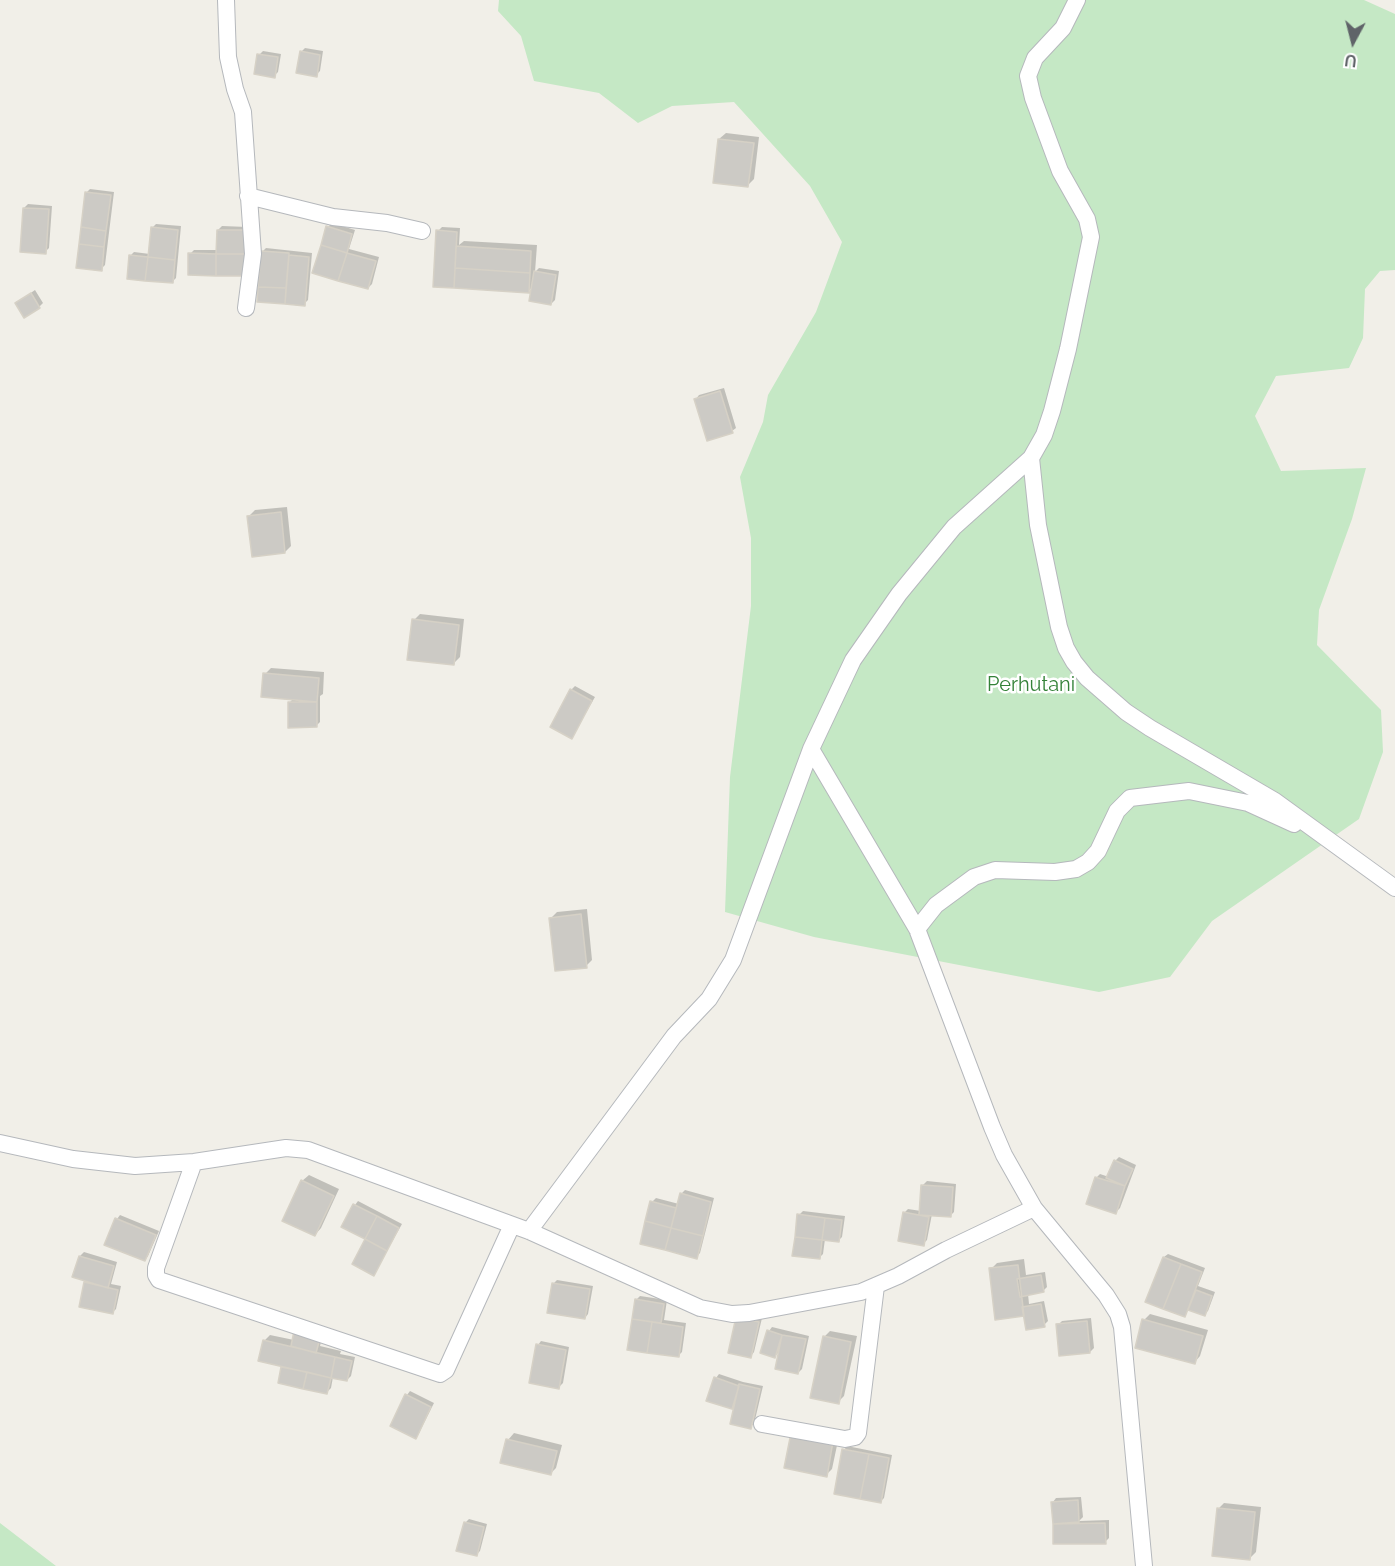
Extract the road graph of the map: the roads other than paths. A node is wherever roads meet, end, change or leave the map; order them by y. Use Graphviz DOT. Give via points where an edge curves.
graph roads {
  1 [pos="226,0"];
  2 [pos="1077,0"];
  3 [pos="248,196"];
  4 [pos="422,231"];
  5 [pos="246,308"];
  6 [pos="1031,458"];
  7 [pos="811,749"];
  8 [pos="1320,833"];
  9 [pos="1395,888"];
  10 [pos="917,929"];
  11 [pos="0,1143"];
  12 [pos="194,1162"];
  13 [pos="1034,1208"];
  14 [pos="512,1225"];
  15 [pos="529,1231"];
  16 [pos="876,1286"];
  17 [pos="762,1424"];
  18 [pos="1144,1566"];
  1 -- 3 [label="street" via="228,57 243,112"];
  2 -- 6 [label="street" via="1063,28 1035,58 1028,76 1060,171 1087,219 1091,237 1052,411"];
  3 -- 4 [label="street" via="333,217"];
  3 -- 5 [label="street" via="253,254"];
  6 -- 7 [label="street" via="954,527 899,594 853,660"];
  6 -- 8 [label="street" via="1038,525 1054,604 1074,662 1126,712 1275,801"];
  7 -- 10 [label="street"];
  7 -- 15 [label="street" via="743,939 728,970"];
  8 -- 9 [label="street"];
  8 -- 10 [label="street" via="1248,803 1189,791 1130,798 1117,811 1098,851 1088,862 1076,869 1055,872 995,870 974,876 936,905"];
  10 -- 13 [label="street" via="992,1127"];
  11 -- 12 [label="street" via="105,1164"];
  12 -- 14 [label="street" via="267,1149 308,1150"];
  12 -- 14 [label="street" via="156,1268 159,1280 440,1374 446,1370"];
  13 -- 16 [label="street"];
  13 -- 18 [label="street" via="1106,1295 1122,1327"];
  14 -- 15 [label="street"];
  15 -- 16 [label="street" via="716,1312 749,1313"];
  16 -- 17 [label="street" via="858,1433 845,1439"];
}
